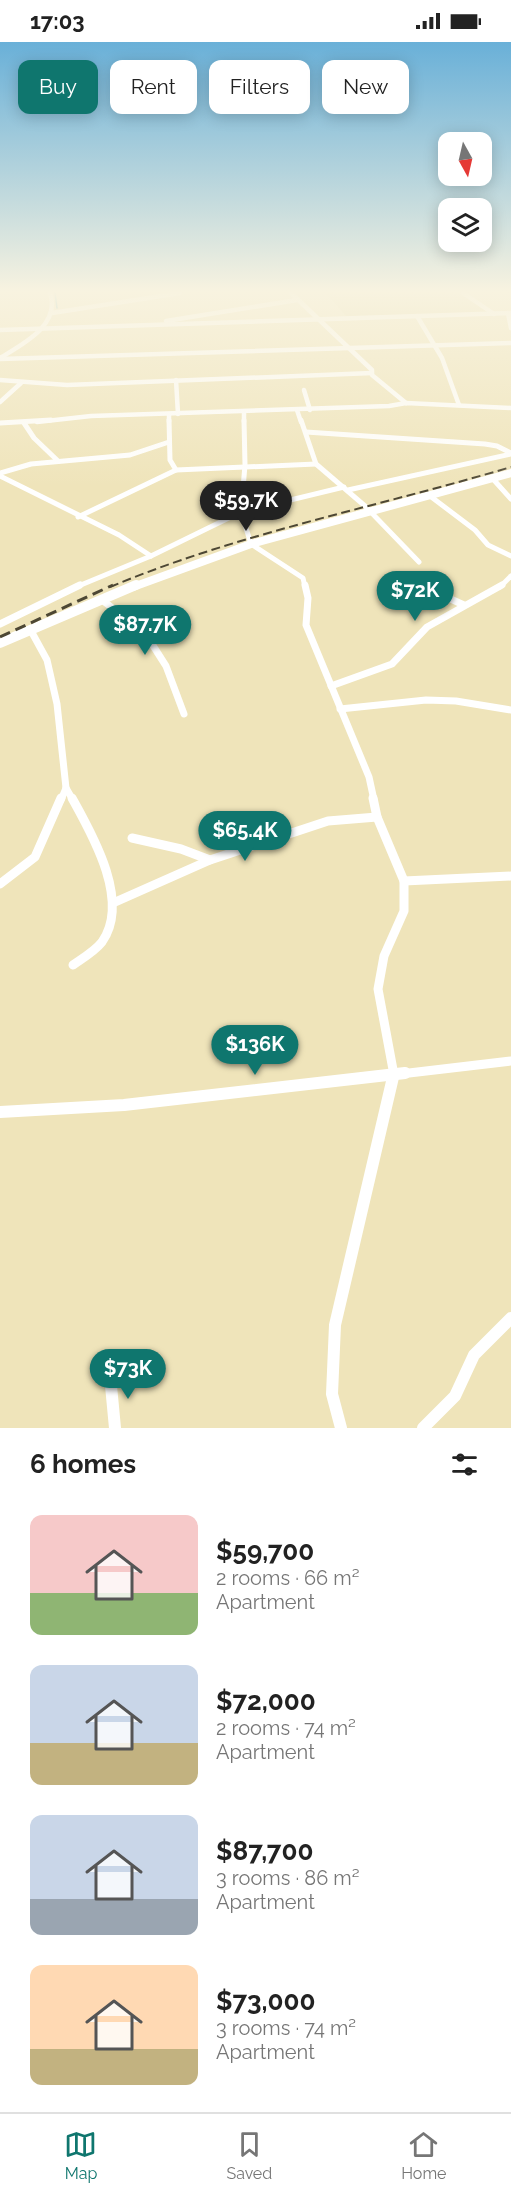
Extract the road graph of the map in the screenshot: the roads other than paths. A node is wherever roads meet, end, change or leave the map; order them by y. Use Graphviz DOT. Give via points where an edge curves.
graph roads {
  1 [pos="358,358"];
  2 [pos="443,358"];
  3 [pos="372,373"];
  4 [pos="0,380"];
  5 [pos="176,380"];
  6 [pos="21,383"];
  7 [pos="304,390"];
  8 [pos="0,402"];
  9 [pos="406,403"];
  10 [pos="459,405"];
  11 [pos="511,408"];
  12 [pos="297,410"];
  13 [pos="310,410"];
  14 [pos="244,412"];
  15 [pos="169,414"];
  16 [pos="178,414"];
  17 [pos="0,423"];
  18 [pos="24,423"];
  19 [pos="306,432"];
  20 [pos="170,442"];
  21 [pos="511,454"];
  22 [pos="58,461"];
  23 [pos="316,464"];
  24 [pos="245,465"];
  25 [pos="176,470"];
  26 [pos="511,473"];
  27 [pos="0,475"];
  28 [pos="493,479"];
  29 [pos="346,489"];
  30 [pos="430,496"];
  31 [pos="511,499"];
  32 [pos="241,512"];
  33 [pos="371,513"];
  34 [pos="78,517"];
  35 [pos="251,544"];
  36 [pos="511,555"];
  37 [pos="151,556"];
  38 [pos="419,562"];
  39 [pos="424,576"];
  40 [pos="511,576"];
  41 [pos="102,600"];
  42 [pos="464,605"];
  43 [pos="0,624"];
  44 [pos="30,629"];
  45 [pos="0,643"];
  46 [pos="332,686"];
  47 [pos="340,709"];
  48 [pos="511,710"];
  49 [pos="184,714"];
  50 [pos="66,788"];
  51 [pos="377,817"];
  52 [pos="132,838"];
  53 [pos="210,861"];
  54 [pos="511,876"];
  55 [pos="404,881"];
  56 [pos="0,884"];
  57 [pos="113,903"];
  58 [pos="73,965"];
  59 [pos="511,1061"];
  60 [pos="394,1076"];
  61 [pos="0,1112"];
  62 [pos="511,1318"];
  63 [pos="110,1375"];
  64 [pos="115,1428"];
  65 [pos="340,1428"];
  66 [pos="423,1428"];
  1 -- 3 [label="street"];
  2 -- 10 [label="street"];
  3 -- 5 [label="street"];
  3 -- 9 [label="street"];
  4 -- 6 [label="street"];
  5 -- 6 [label="street"];
  5 -- 16 [label="street"];
  6 -- 8 [label="street"];
  7 -- 13 [label="street"];
  9 -- 10 [label="street"];
  9 -- 13 [label="street"];
  10 -- 11 [label="street"];
  12 -- 13 [label="street"];
  12 -- 14 [label="street"];
  12 -- 19 [label="street"];
  14 -- 16 [label="street"];
  14 -- 24 [label="street"];
  15 -- 16 [label="street"];
  15 -- 18 [label="street"];
  15 -- 20 [label="street"];
  17 -- 18 [label="street"];
  18 -- 22 [label="street"];
  19 -- 21 [label="street" via="485,444"];
  19 -- 23 [label="street"];
  20 -- 22 [label="street" via="130,455"];
  20 -- 25 [label="street" via="170,460"];
  21 -- 29 [label="street"];
  22 -- 27 [label="street" via="32,464"];
  23 -- 24 [label="street"];
  23 -- 29 [label="street"];
  24 -- 25 [label="street"];
  24 -- 32 [label="street"];
  25 -- 34 [label="street"];
  26 -- 28 [label="street"];
  27 -- 34 [label="street"];
  28 -- 30 [label="street"];
  28 -- 31 [label="street"];
  29 -- 32 [label="street"];
  29 -- 33 [label="street"];
  30 -- 33 [label="street"];
  30 -- 36 [label="street" via="475,530 488,545"];
  32 -- 35 [label="street"];
  32 -- 37 [label="street"];
  33 -- 35 [label="street"];
  33 -- 38 [label="street"];
  34 -- 37 [label="street" via="119,535"];
  35 -- 41 [label="street"];
  35 -- 46 [label="street" via="303,578 308,598 306,625"];
  37 -- 43 [label="street" via="59,594"];
  39 -- 42 [label="street" via="444,596"];
  40 -- 42 [label="street" via="498,589"];
  41 -- 44 [label="street"];
  41 -- 49 [label="street" via="145,633 166,666"];
  42 -- 46 [label="street" via="427,627 392,664"];
  44 -- 45 [label="street"];
  44 -- 50 [label="street" via="47,660 57,704"];
  46 -- 47 [label="street"];
  47 -- 48 [label="street" via="426,700"];
  47 -- 51 [label="street" via="369,777"];
  50 -- 56 [label="street" via="35,857"];
  50 -- 57 [label="street" via="100,848"];
  51 -- 53 [label="street" via="328,821"];
  51 -- 55 [label="street"];
  52 -- 53 [label="street" via="194,853"];
  53 -- 57 [label="street"];
  54 -- 55 [label="street"];
  55 -- 60 [label="street" via="404,911 384,956 378,989"];
  57 -- 58 [label="street" via="103,939"];
  59 -- 60 [label="street"];
  60 -- 61 [label="street" via="124,1105"];
  60 -- 65 [label="street" via="335,1324 332,1394"];
  62 -- 66 [label="street" via="474,1355 456,1396"];
  63 -- 64 [label="street"];
}
